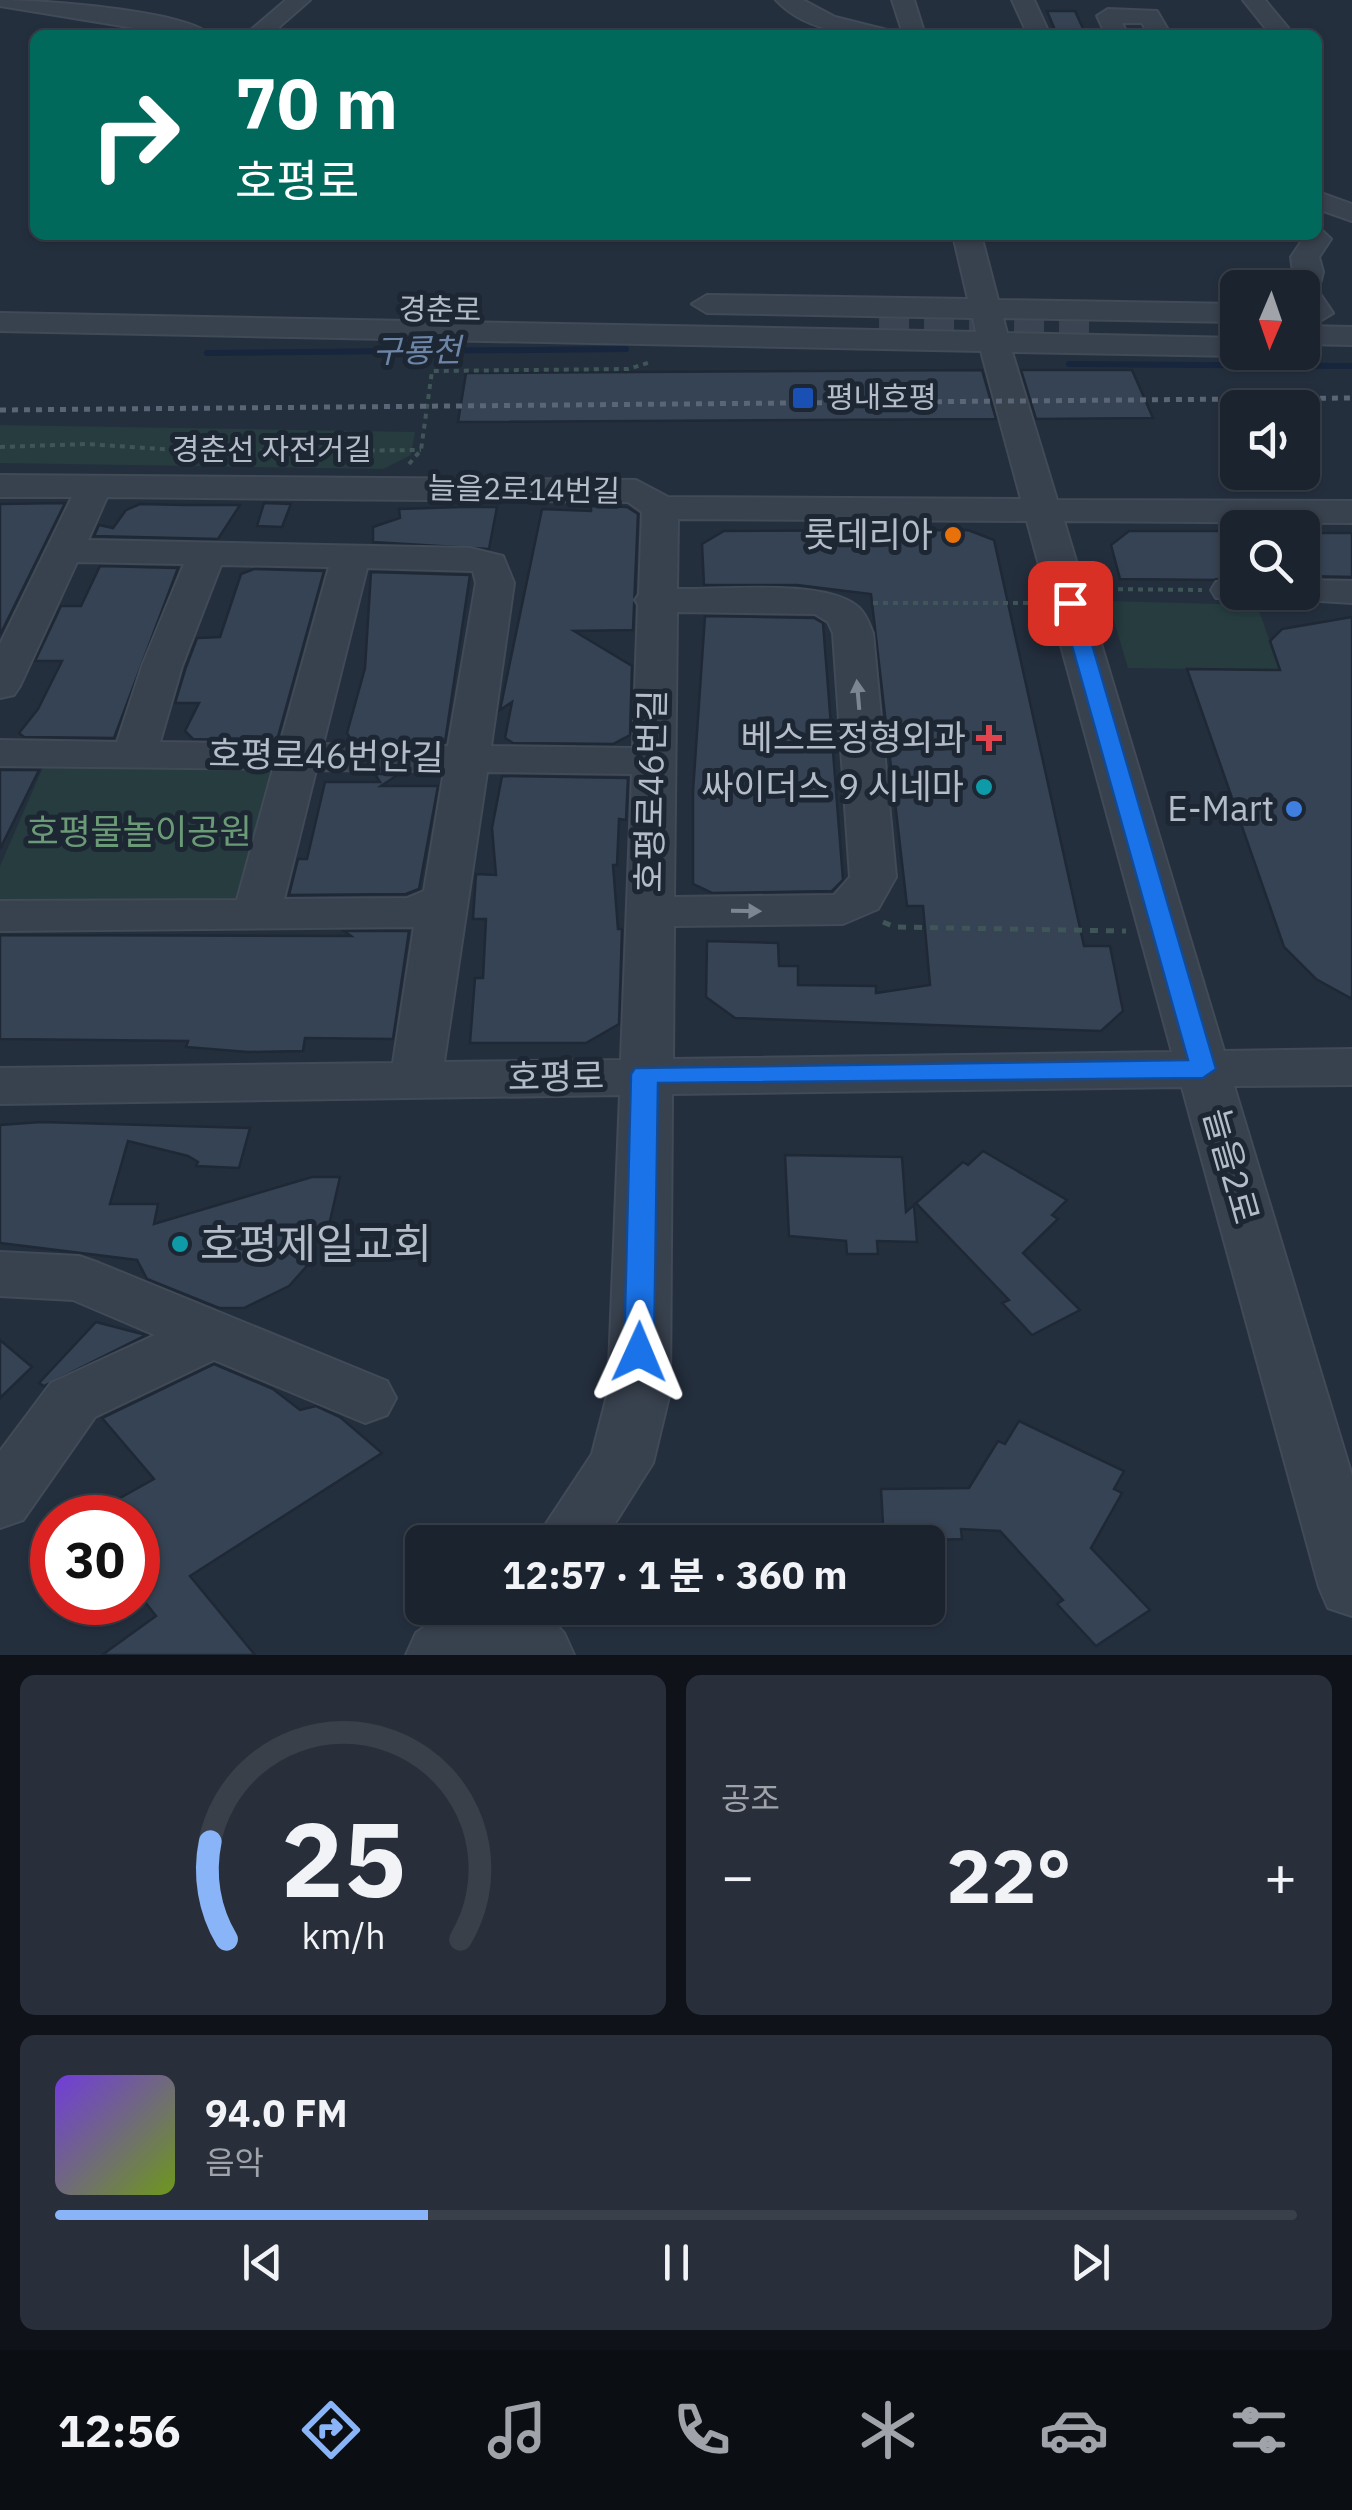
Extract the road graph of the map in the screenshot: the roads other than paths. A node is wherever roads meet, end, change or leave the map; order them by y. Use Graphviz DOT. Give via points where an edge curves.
graph roads {
  1 [pos="0,0"];
  2 [pos="299,0"];
  3 [pos="787,0"];
  4 [pos="904,0"];
  5 [pos="1023,0"];
  6 [pos="1254,0"];
  7 [pos="1146,27"];
  8 [pos="184,30"];
  9 [pos="262,30"];
  10 [pos="867,30"];
  11 [pos="913,30"];
  12 [pos="1037,30"];
  13 [pos="1115,30"];
  14 [pos="1279,30"];
  15 [pos="1322,202"];
  16 [pos="1352,214"];
  17 [pos="968,240"];
  18 [pos="1315,240"];
  19 [pos="1308,270"];
  20 [pos="0,302"];
  21 [pos="680,304"];
  22 [pos="1352,313"];
  23 [pos="0,314"];
  24 [pos="1220,314"];
  25 [pos="1320,319"];
  26 [pos="1099,320"];
  27 [pos="0,322"];
  28 [pos="868,323"];
  29 [pos="1220,323"];
  30 [pos="1320,323"];
  31 [pos="1352,325"];
  32 [pos="991,326"];
  33 [pos="1320,326"];
  34 [pos="1220,332"];
  35 [pos="1352,336"];
  36 [pos="1144,345"];
  37 [pos="1220,346"];
  38 [pos="1320,348"];
  39 [pos="1352,348"];
  40 [pos="0,486"];
  41 [pos="95,486"];
  42 [pos="507,490"];
  43 [pos="660,508"];
  44 [pos="1043,509"];
  45 [pos="1352,512"];
  46 [pos="64,551"];
  47 [pos="208,553"];
  48 [pos="351,556"];
  49 [pos="490,564"];
  50 [pos="1320,591"];
  51 [pos="1352,592"];
  52 [pos="654,600"];
  53 [pos="0,686"];
  54 [pos="135,752"];
  55 [pos="0,754"];
  56 [pos="301,757"];
  57 [pos="470,758"];
  58 [pos="652,761"];
  59 [pos="442,901"];
  60 [pos="257,912"];
  61 [pos="648,912"];
  62 [pos="0,916"];
  63 [pos="1352,1068"];
  64 [pos="1203,1069"];
  65 [pos="644,1074"];
  66 [pos="416,1080"];
  67 [pos="0,1086"];
  68 [pos="0,1274"];
  69 [pos="212,1334"];
  70 [pos="364,1398"];
  71 [pos="1333,1453"];
  72 [pos="0,1501"];
  73 [pos="579,1525"];
  74 [pos="1352,1587"];
  75 [pos="513,1625"];
  76 [pos="440,1655"];
  1 -- 8 [label="street"];
  2 -- 9 [label="street"];
  3 -- 10 [label="street" via="828,22"];
  4 -- 11 [label="street"];
  5 -- 12 [label="street"];
  6 -- 14 [label="street"];
  7 -- 13 [label="street" via="1108,16"];
  15 -- 16 [label="street"];
  17 -- 32 [label="street, 늘을2로"];
  18 -- 19 [label="street" via="1305,256"];
  20 -- 28 [label="street, 경춘로"];
  21 -- 28 [label="street"];
  22 -- 25 [label="street"];
  23 -- 28 [label="street, 경춘로"];
  24 -- 26 [label="street"];
  26 -- 29 [label="street"];
  26 -- 32 [label="street"];
  26 -- 34 [label="street"];
  26 -- 36 [label="street" via="1076,314 1068,328"];
  27 -- 28 [label="street"];
  28 -- 32 [label="street"];
  30 -- 31 [label="street"];
  32 -- 36 [label="street"];
  32 -- 44 [label="street, 늘을2로"];
  33 -- 35 [label="street"];
  36 -- 37 [label="street"];
  38 -- 39 [label="street"];
  40 -- 41 [label="street, 늘을2로14번길"];
  41 -- 42 [label="street, 늘을2로14번길"];
  41 -- 46 [label="street"];
  42 -- 43 [label="street, 늘을2로14번길" via="636,491"];
  42 -- 49 [label="street"];
  43 -- 44 [label="street, 늘을2로14번길"];
  43 -- 52 [label="street, 호평로46번길"];
  44 -- 45 [label="street, 늘을2로14번길"];
  44 -- 64 [label="street, 늘을2로"];
  46 -- 47 [label="street"];
  46 -- 53 [label="street"];
  47 -- 48 [label="street"];
  47 -- 54 [label="street"];
  48 -- 49 [label="street"];
  48 -- 56 [label="street"];
  49 -- 57 [label="street" via="495,584"];
  50 -- 51 [label="street"];
  52 -- 58 [label="street, 호평로46번길"];
  61 -- 52 [label="street, one-way" via="843,909 860,899 873,877 853,633 846,615 823,603"];
  54 -- 55 [label="street, 호평로46번안길"];
  54 -- 56 [label="street, 호평로46번안길"];
  56 -- 57 [label="street, 호평로46번안길"];
  56 -- 60 [label="street"];
  57 -- 58 [label="street, 호평로46번안길"];
  57 -- 59 [label="street"];
  58 -- 61 [label="street, 호평로46번길"];
  59 -- 60 [label="street" via="414,913"];
  59 -- 66 [label="street"];
  60 -- 62 [label="street"];
  61 -- 65 [label="street, 호평로46번길"];
  63 -- 64 [label="street, 호평로"];
  64 -- 65 [label="street, 호평로"];
  64 -- 71 [label="street, 늘을2로"];
  65 -- 66 [label="street, 호평로"];
  65 -- 73 [label="street, 호평로46번길" via="639,1392 621,1464"];
  66 -- 67 [label="street, 호평로"];
  68 -- 69 [label="street" via="79,1278"];
  69 -- 70 [label="street"];
  69 -- 72 [label="street" via="73,1400"];
  71 -- 74 [label="street, 늘을2로"];
  75 -- 76 [label="street"];
}
